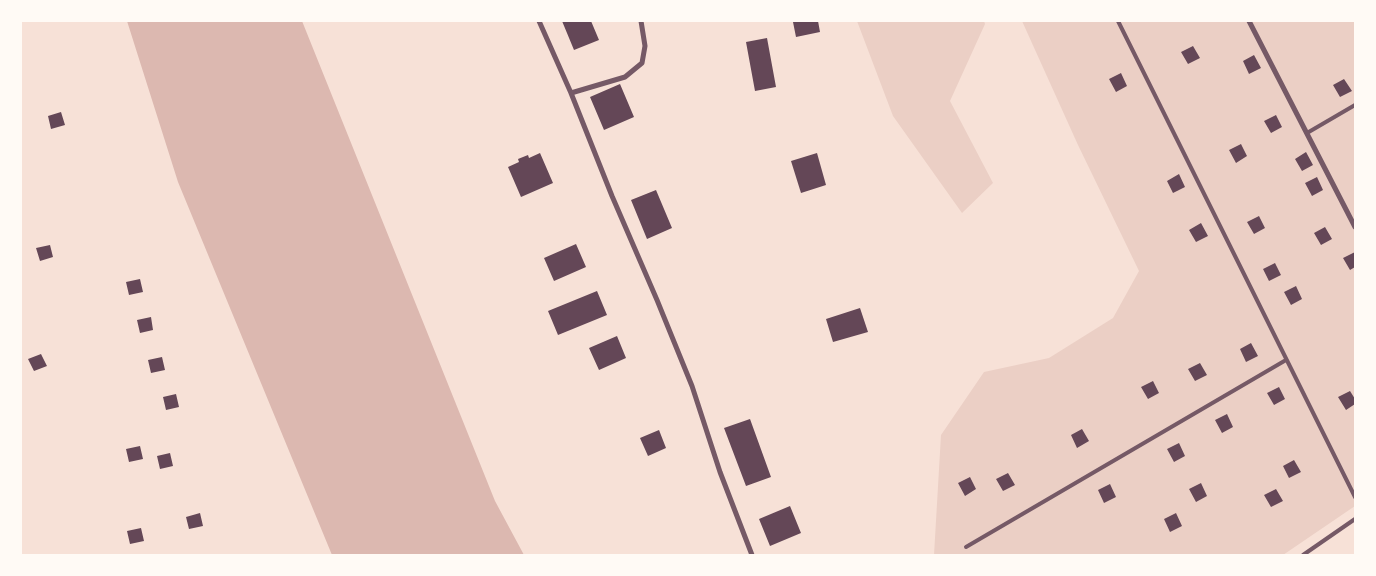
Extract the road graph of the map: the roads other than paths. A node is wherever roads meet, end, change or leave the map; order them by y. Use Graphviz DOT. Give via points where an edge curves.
graph roads {
  1 [pos="539,21"];
  2 [pos="640,21"];
  3 [pos="1118,21"];
  4 [pos="1249,21"];
  5 [pos="571,93"];
  6 [pos="1355,105"];
  7 [pos="1307,133"];
  8 [pos="1355,227"];
  9 [pos="1286,360"];
  10 [pos="1355,497"];
  11 [pos="1355,519"];
  12 [pos="966,547"];
  13 [pos="752,555"];
  14 [pos="1303,555"];
  1 -- 5 [label="street"];
  2 -- 5 [label="street" via="645,46 642,63 625,77"];
  3 -- 9 [label="lane"];
  4 -- 7 [label="street"];
  5 -- 13 [label="street" via="692,386"];
  6 -- 7 [label="lane"];
  7 -- 8 [label="street"];
  9 -- 10 [label="lane"];
  9 -- 12 [label="lane"];
  11 -- 14 [label="lane"];
}
